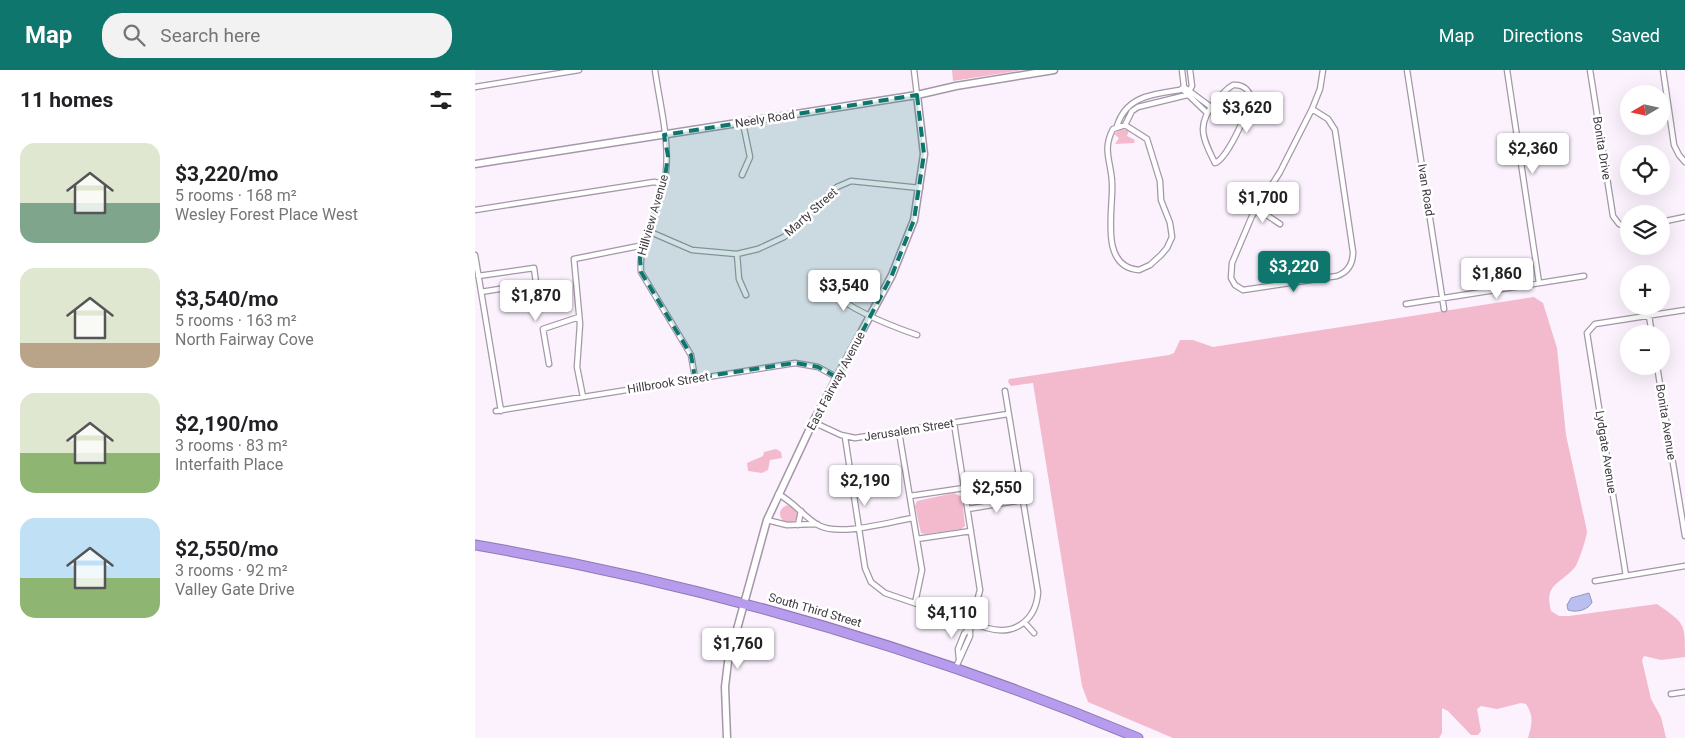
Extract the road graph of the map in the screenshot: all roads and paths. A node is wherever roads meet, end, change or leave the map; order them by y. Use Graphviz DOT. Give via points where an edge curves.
graph roads {
  1 [pos="579,70"];
  2 [pos="655,70"];
  3 [pos="914,70"];
  4 [pos="1054,70"];
  5 [pos="1183,70"];
  6 [pos="1323,70"];
  7 [pos="1407,70"];
  8 [pos="1507,70"];
  9 [pos="1590,70"];
  10 [pos="1663,70"];
  11 [pos="1190,73"];
  12 [pos="1183,76"];
  13 [pos="475,87"];
  14 [pos="1183,88"];
  15 [pos="1191,90"];
  16 [pos="1162,93"];
  17 [pos="917,94"];
  18 [pos="1187,95"];
  19 [pos="1163,100"];
  20 [pos="1211,107"];
  21 [pos="1312,110"];
  22 [pos="1206,112"];
  23 [pos="743,123"];
  24 [pos="1125,125"];
  25 [pos="1117,126"];
  26 [pos="664,135"];
  27 [pos="1685,162"];
  28 [pos="475,164"];
  29 [pos="742,175"];
  30 [pos="664,184"];
  31 [pos="920,188"];
  32 [pos="1256,208"];
  33 [pos="475,210"];
  34 [pos="1685,217"];
  35 [pos="1670,220"];
  36 [pos="1280,224"];
  37 [pos="1620,224"];
  38 [pos="648,231"];
  39 [pos="644,245"];
  40 [pos="737,254"];
  41 [pos="475,256"];
  42 [pos="478,276"];
  43 [pos="1584,276"];
  44 [pos="1539,283"];
  45 [pos="830,291"];
  46 [pos="481,292"];
  47 [pos="746,294"];
  48 [pos="1442,299"];
  49 [pos="1406,304"];
  50 [pos="1444,309"];
  51 [pos="1685,310"];
  52 [pos="871,315"];
  53 [pos="1649,316"];
  54 [pos="579,317"];
  55 [pos="1650,325"];
  56 [pos="917,335"];
  57 [pos="549,364"];
  58 [pos="1658,375"];
  59 [pos="695,378"];
  60 [pos="838,378"];
  61 [pos="1005,391"];
  62 [pos="583,397"];
  63 [pos="1008,414"];
  64 [pos="813,422"];
  65 [pos="954,422"];
  66 [pos="899,432"];
  67 [pos="845,437"];
  68 [pos="964,488"];
  69 [pos="778,494"];
  70 [pos="910,496"];
  71 [pos="1022,500"];
  72 [pos="968,509"];
  73 [pos="801,511"];
  74 [pos="913,518"];
  75 [pos="767,520"];
  76 [pos="817,524"];
  77 [pos="798,525"];
  78 [pos="859,527"];
  79 [pos="971,531"];
  80 [pos="1685,536"];
  81 [pos="917,539"];
  82 [pos="475,545"];
  83 [pos="1685,566"];
  84 [pos="1626,576"];
  85 [pos="1595,581"];
  86 [pos="745,603"];
  87 [pos="915,603"];
  88 [pos="1025,623"];
  89 [pos="971,625"];
  90 [pos="1034,633"];
  91 [pos="957,663"];
  92 [pos="1685,692"];
  93 [pos="1671,694"];
  94 [pos="727,738"];
  95 [pos="1138,738"];
  1 -- 13 [label="street"];
  2 -- 26 [label="street, Hillview Avenue"];
  3 -- 17 [label="street, East Fairway Avenue"];
  4 -- 17 [label="street, Neely Road"];
  5 -- 12 [label="street"];
  6 -- 21 [label="street"];
  7 -- 48 [label="street, Ivan Road"];
  8 -- 44 [label="street"];
  9 -- 37 [label="street, Bonita Drive" via="1612,213"];
  10 -- 27 [label="street" via="1675,145"];
  11 -- 12 [label="street"];
  11 -- 15 [label="street"];
  12 -- 14 [label="street"];
  14 -- 15 [label="street"];
  14 -- 16 [label="street"];
  14 -- 18 [label="street"];
  15 -- 18 [label="street"];
  15 -- 20 [label="street"];
  16 -- 19 [label="street"];
  16 -- 25 [label="street" via="1129,105"];
  17 -- 23 [label="street, Neely Road"];
  17 -- 31 [label="street, East Fairway Avenue" via="923,136"];
  18 -- 19 [label="street"];
  18 -- 22 [label="street"];
  19 -- 24 [label="street" via="1135,108"];
  20 -- 22 [label="street"];
  20 -- 22 [label="street" via="1233,85 1241,85 1250,92 1250,104 1242,122 1217,163 1203,132"];
  21 -- 32 [label="street" via="1280,172"];
  21 -- 32 [label="street" via="1329,119 1335,130 1353,252 1347,271 1333,277 1271,287 1248,290 1238,287 1230,270"];
  23 -- 26 [label="street, Neely Road"];
  23 -- 29 [label="street" via="749,157"];
  24 -- 25 [label="street"];
  24 -- 25 [label="street" via="1147,139 1172,232 1167,248 1142,270 1120,262 1111,232 1112,180 1106,145"];
  26 -- 28 [label="street, Neely Road"];
  26 -- 30 [label="street, Hillview Avenue" via="668,156"];
  30 -- 33 [label="street" via="654,182"];
  30 -- 38 [label="street, Hillview Avenue"];
  31 -- 40 [label="street, Marty Street" via="851,181 837,187 784,237"];
  31 -- 52 [label="street, East Fairway Avenue" via="906,241"];
  32 -- 36 [label="street"];
  34 -- 35 [label="street"];
  38 -- 39 [label="street, Hillview Avenue"];
  38 -- 40 [label="street, Marty Street" via="692,250"];
  39 -- 54 [label="street" via="574,259"];
  39 -- 59 [label="street, Hillview Avenue" via="640,258 641,272 691,355"];
  40 -- 47 [label="street" via="739,280"];
  41 -- 42 [label="street"];
  42 -- 46 [label="street"];
  42 -- 46 [label="street" via="534,268 537,283"];
  43 -- 44 [label="street"];
  44 -- 48 [label="street"];
  45 -- 52 [label="street" via="837,298"];
  46 -- 62 [label="street, Hillbrook Street" via="498,411"];
  48 -- 49 [label="street"];
  48 -- 50 [label="street, Ivan Road"];
  51 -- 53 [label="street"];
  52 -- 56 [label="street"];
  52 -- 60 [label="street, East Fairway Avenue"];
  53 -- 55 [label="street"];
  53 -- 84 [label="street, Lydgate Avenue" via="1595,324 1589,329 1587,340"];
  54 -- 57 [label="street" via="543,329"];
  54 -- 62 [label="street" via="577,366"];
  58 -- 80 [label="street, Bonita Avenue"];
  59 -- 60 [label="street, Hillbrook Street" via="795,363 818,367"];
  59 -- 62 [label="street, Hillbrook Street"];
  60 -- 64 [label="street, East Fairway Avenue"];
  61 -- 63 [label="street"];
  63 -- 65 [label="street, Jerusalem Street"];
  63 -- 71 [label="street"];
  64 -- 67 [label="street, Jerusalem Street"];
  64 -- 69 [label="street, East Fairway Avenue"];
  65 -- 66 [label="street, Jerusalem Street"];
  65 -- 68 [label="street"];
  66 -- 67 [label="street, Jerusalem Street"];
  66 -- 70 [label="street"];
  67 -- 78 [label="street"];
  68 -- 70 [label="street"];
  68 -- 72 [label="street"];
  69 -- 73 [label="street"];
  69 -- 75 [label="street, East Fairway Avenue"];
  70 -- 74 [label="street"];
  71 -- 72 [label="street"];
  71 -- 88 [label="street" via="1038,592 1035,606"];
  72 -- 79 [label="street"];
  73 -- 76 [label="street"];
  73 -- 77 [label="street"];
  74 -- 78 [label="street"];
  74 -- 81 [label="street"];
  75 -- 77 [label="street" via="782,525"];
  75 -- 86 [label="street, East Fairway Avenue"];
  76 -- 77 [label="street"];
  76 -- 78 [label="street" via="836,530"];
  78 -- 87 [label="street" via="865,568 871,582 885,593"];
  79 -- 81 [label="street"];
  79 -- 89 [label="street" via="980,590"];
  81 -- 87 [label="street" via="922,573"];
  82 -- 86 [label="highway, South Third Street" via="560,560"];
  83 -- 84 [label="street"];
  84 -- 85 [label="street"];
  86 -- 91 [label="highway, South Third Street"];
  86 -- 94 [label="street, East Fairway Avenue" via="730,655 725,687"];
  87 -- 89 [label="street"];
  88 -- 89 [label="street" via="1000,631"];
  88 -- 90 [label="street"];
  89 -- 91 [label="street" via="963,634"];
  91 -- 95 [label="highway, South Third Street"];
  92 -- 93 [label="street"];
}
